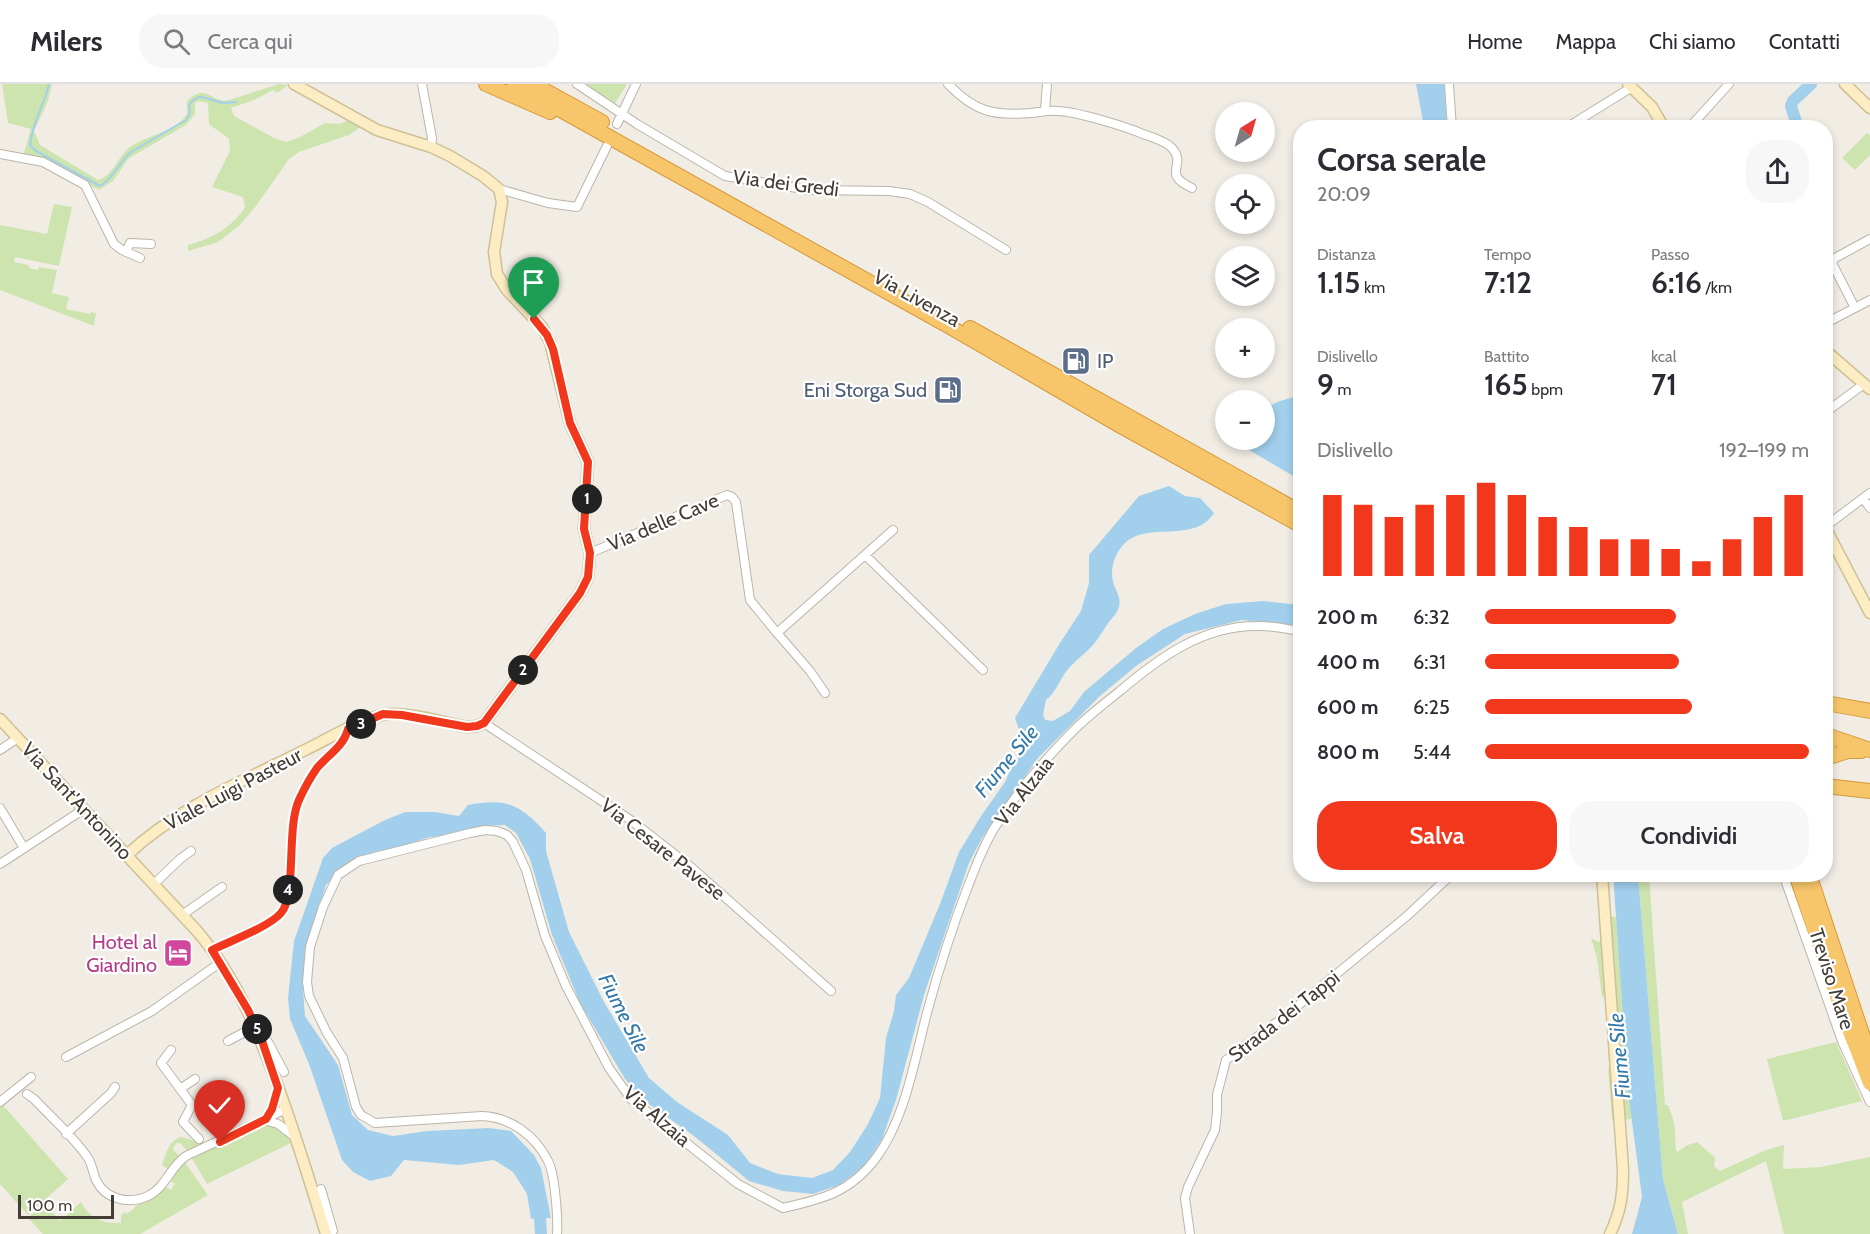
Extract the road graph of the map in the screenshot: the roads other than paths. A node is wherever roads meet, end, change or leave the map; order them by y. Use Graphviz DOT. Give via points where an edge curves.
graph roads {
  1 [pos="294,84"];
  2 [pos="422,84"];
  3 [pos="486,84"];
  4 [pos="514,84"];
  5 [pos="533,84"];
  6 [pos="549,84"];
  7 [pos="577,84"];
  8 [pos="636,84"];
  9 [pos="948,84"];
  10 [pos="1047,84"];
  11 [pos="1449,84"];
  12 [pos="1730,84"];
  13 [pos="1845,84"];
  14 [pos="1630,86"];
  15 [pos="1870,108"];
  16 [pos="1045,110"];
  17 [pos="622,114"];
  18 [pos="1451,120"];
  19 [pos="1578,120"];
  20 [pos="1660,120"];
  21 [pos="1696,120"];
  22 [pos="590,121"];
  23 [pos="617,124"];
  24 [pos="607,146"];
  25 [pos="431,147"];
  26 [pos="0,154"];
  27 [pos="1192,188"];
  28 [pos="499,189"];
  29 [pos="1870,239"];
  30 [pos="151,244"];
  31 [pos="1006,250"];
  32 [pos="126,252"];
  33 [pos="140,258"];
  34 [pos="1833,261"];
  35 [pos="1833,265"];
  36 [pos="1870,300"];
  37 [pos="1855,308"];
  38 [pos="1833,319"];
  39 [pos="1833,357"];
  40 [pos="1867,386"];
  41 [pos="1833,408"];
  42 [pos="1870,493"];
  43 [pos="1863,498"];
  44 [pos="1293,508"];
  45 [pos="1870,508"];
  46 [pos="1293,521"];
  47 [pos="1833,527"];
  48 [pos="893,530"];
  49 [pos="1833,544"];
  50 [pos="590,553"];
  51 [pos="865,555"];
  52 [pos="1870,613"];
  53 [pos="1293,630"];
  54 [pos="777,633"];
  55 [pos="983,670"];
  56 [pos="825,693"];
  57 [pos="1833,704"];
  58 [pos="1870,711"];
  59 [pos="0,719"];
  60 [pos="484,723"];
  61 [pos="348,729"];
  62 [pos="1833,737"];
  63 [pos="18,738"];
  64 [pos="0,750"];
  65 [pos="1870,750"];
  66 [pos="1833,756"];
  67 [pos="1833,787"];
  68 [pos="1870,791"];
  69 [pos="0,808"];
  70 [pos="84,809"];
  71 [pos="24,848"];
  72 [pos="191,851"];
  73 [pos="127,855"];
  74 [pos="0,864"];
  75 [pos="1443,882"];
  76 [pos="1603,882"];
  77 [pos="1786,882"];
  78 [pos="1799,882"];
  79 [pos="1812,882"];
  80 [pos="154,884"];
  81 [pos="222,887"];
  82 [pos="182,915"];
  83 [pos="212,950"];
  84 [pos="220,962"];
  85 [pos="831,991"];
  86 [pos="256,1026"];
  87 [pos="261,1038"];
  88 [pos="228,1041"];
  89 [pos="171,1050"];
  90 [pos="66,1057"];
  91 [pos="1870,1058"];
  92 [pos="284,1072"];
  93 [pos="31,1077"];
  94 [pos="195,1079"];
  95 [pos="1870,1083"];
  96 [pos="115,1088"];
  97 [pos="278,1088"];
  98 [pos="180,1089"];
  99 [pos="27,1094"];
  100 [pos="0,1102"];
  101 [pos="1870,1102"];
  102 [pos="286,1109"];
  103 [pos="265,1120"];
  104 [pos="66,1134"];
  105 [pos="295,1137"];
  106 [pos="199,1139"];
  107 [pos="321,1189"];
  108 [pos="328,1234"];
  109 [pos="557,1234"];
  110 [pos="1190,1234"];
  111 [pos="1610,1234"];
  1 -- 25 [label="street" via="377,130"];
  2 -- 25 [label="street"];
  3 -- 22 [label="highway" via="536,107"];
  4 -- 22 [label="highway, Via Livenza"];
  5 -- 22 [label="highway, Via Livenza"];
  6 -- 22 [label="highway"];
  7 -- 17 [label="street, Via dei Gredi"];
  8 -- 17 [label="street"];
  9 -- 16 [label="street" via="967,102 989,112"];
  10 -- 16 [label="street"];
  11 -- 18 [label="street"];
  12 -- 21 [label="street"];
  13 -- 15 [label="street"];
  14 -- 19 [label="street"];
  14 -- 20 [label="street" via="1653,107"];
  16 -- 27 [label="street" via="1079,114 1140,132 1171,146 1178,157 1176,177"];
  17 -- 23 [label="street"];
  17 -- 31 [label="street, Via dei Gredi" via="725,176 809,190 910,194"];
  22 -- 44 [label="highway, Via Livenza"];
  22 -- 46 [label="highway, Via Livenza" via="704,190"];
  24 -- 28 [label="street" via="577,207"];
  25 -- 28 [label="street"];
  26 -- 32 [label="street" via="43,162 86,185 107,233"];
  28 -- 50 [label="street" via="502,202 495,267 503,284 542,327 553,349 570,423 588,462 584,529"];
  29 -- 34 [label="street"];
  30 -- 32 [label="street" via="130,243"];
  32 -- 33 [label="street"];
  35 -- 37 [label="street"];
  36 -- 37 [label="street"];
  37 -- 38 [label="street"];
  39 -- 40 [label="street"];
  40 -- 41 [label="street"];
  42 -- 43 [label="street"];
  43 -- 45 [label="street"];
  43 -- 47 [label="street"];
  48 -- 51 [label="street"];
  49 -- 52 [label="street"];
  50 -- 54 [label="street, Via delle Cave" via="727,495 732,497 736,502 750,600"];
  50 -- 60 [label="street" via="588,577 580,593"];
  51 -- 54 [label="street"];
  51 -- 55 [label="street"];
  53 -- 109 [label="street, Via Alzaia" via="1272,626 1232,628 1210,633 1173,651 1088,717 1037,771 995,826 976,866 935,985 906,1092 883,1148 858,1179 841,1191 814,1201 783,1208 738,1184 631,1099 609,1068 566,986 545,936 526,870 507,835 485,830 470,833 359,861 338,875 313,935 307,982 314,1010 342,1058 356,1107 375,1123 482,1116 512,1123 531,1138 548,1161"];
  54 -- 56 [label="street, Via delle Cave"];
  57 -- 58 [label="highway"];
  59 -- 63 [label="street, Via Sant'Antonino"];
  60 -- 61 [label="street, Viale Luigi Pasteur" via="467,727 383,714"];
  60 -- 85 [label="street, Via Cesare Pavese" via="649,834"];
  61 -- 73 [label="street, Viale Luigi Pasteur" via="190,809"];
  61 -- 83 [label="street" via="342,743 314,774 296,807 288,888 281,912"];
  62 -- 65 [label="highway"];
  63 -- 64 [label="street"];
  63 -- 70 [label="street, Via Sant'Antonino"];
  65 -- 66 [label="highway"];
  67 -- 68 [label="highway"];
  69 -- 71 [label="street"];
  70 -- 71 [label="street"];
  70 -- 73 [label="street, Via Sant'Antonino"];
  71 -- 74 [label="street"];
  72 -- 80 [label="street"];
  73 -- 80 [label="street, Via Sant'Antonino"];
  75 -- 110 [label="street, Strada dei Tappi" via="1289,1013 1226,1060 1217,1095 1215,1130 1185,1198"];
  76 -- 111 [label="street" via="1623,1169 1623,1195"];
  77 -- 101 [label="street" via="1842,1041"];
  78 -- 95 [label="highway, Treviso Mare"];
  79 -- 91 [label="highway, Treviso Mare"];
  80 -- 82 [label="street, Via Sant'Antonino"];
  81 -- 82 [label="street"];
  82 -- 83 [label="street, Via Sant'Antonino"];
  83 -- 84 [label="street, Via Sant'Antonino"];
  84 -- 86 [label="street, Via Sant'Antonino"];
  84 -- 90 [label="street" via="152,1011"];
  86 -- 87 [label="street, Via Sant'Antonino"];
  86 -- 88 [label="street"];
  87 -- 92 [label="street, Via Sant'Antonino" via="268,1042"];
  87 -- 97 [label="street, Via Sant'Antonino"];
  89 -- 98 [label="street" via="161,1063"];
  93 -- 100 [label="street"];
  94 -- 98 [label="street"];
  96 -- 104 [label="street"];
  97 -- 102 [label="street, Via Sant'Antonino"];
  97 -- 103 [label="street"];
  98 -- 106 [label="street" via="192,1106 183,1122"];
  99 -- 104 [label="street"];
  102 -- 103 [label="street"];
  102 -- 105 [label="street, Via Sant'Antonino"];
  103 -- 104 [label="street" via="186,1156 152,1193 131,1201 115,1198 103,1190 87,1156"];
  103 -- 105 [label="street" via="279,1124"];
  105 -- 108 [label="street, Via Sant'Antonino"];
  107 -- 108 [label="street, Via Sant'Antonino" via="333,1231"];
}
